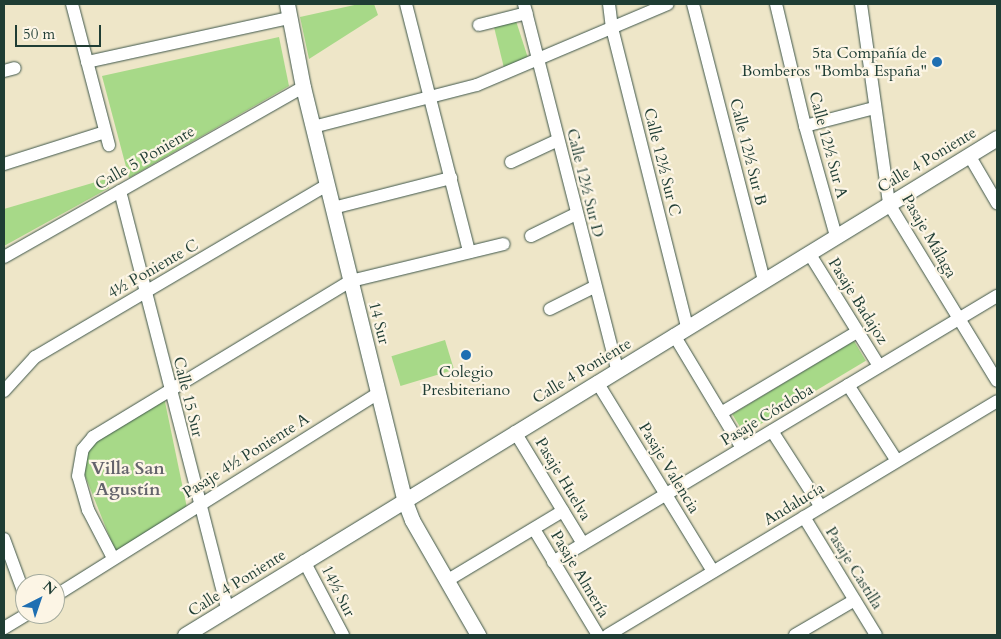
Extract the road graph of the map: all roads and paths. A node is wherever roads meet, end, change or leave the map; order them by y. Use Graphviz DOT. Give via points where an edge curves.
graph roads {
  1 [pos="72,4"];
  2 [pos="406,4"];
  3 [pos="609,4"];
  4 [pos="668,4"];
  5 [pos="693,4"];
  6 [pos="776,4"];
  7 [pos="861,4"];
  8 [pos="525,9"];
  9 [pos="288,11"];
  10 [pos="479,25"];
  11 [pos="612,28"];
  12 [pos="538,61"];
  13 [pos="87,62"];
  14 [pos="303,87"];
  15 [pos="431,98"];
  16 [pos="874,108"];
  17 [pos="805,126"];
  18 [pos="313,127"];
  19 [pos="105,132"];
  20 [pos="997,138"];
  21 [pos="558,140"];
  22 [pos="109,145"];
  23 [pos="969,155"];
  24 [pos="511,162"];
  25 [pos="4,164"];
  26 [pos="451,178"];
  27 [pos="327,185"];
  28 [pos="120,191"];
  29 [pos="997,203"];
  30 [pos="889,204"];
  31 [pos="333,208"];
  32 [pos="576,214"];
  33 [pos="531,236"];
  34 [pos="836,236"];
  35 [pos="504,244"];
  36 [pos="469,252"];
  37 [pos="808,253"];
  38 [pos="4,257"];
  39 [pos="764,280"];
  40 [pos="351,281"];
  41 [pos="594,287"];
  42 [pos="145,292"];
  43 [pos="997,296"];
  44 [pos="550,309"];
  45 [pos="958,319"];
  46 [pos="681,331"];
  47 [pos="857,332"];
  48 [pos="879,366"];
  49 [pos="616,370"];
  50 [pos="997,381"];
  51 [pos="598,382"];
  52 [pos="848,385"];
  53 [pos="169,390"];
  54 [pos="4,391"];
  55 [pos="378,393"];
  56 [pos="997,401"];
  57 [pos="721,413"];
  58 [pos="772,431"];
  59 [pos="516,432"];
  60 [pos="742,448"];
  61 [pos="897,461"];
  62 [pos="665,494"];
  63 [pos="404,499"];
  64 [pos="198,505"];
  65 [pos="821,507"];
  66 [pos="563,511"];
  67 [pos="804,517"];
  68 [pos="534,529"];
  69 [pos="4,539"];
  70 [pos="583,544"];
  71 [pos="113,558"];
  72 [pos="304,561"];
  73 [pos="553,562"];
  74 [pos="713,571"];
  75 [pos="17,574"];
  76 [pos="448,580"];
  77 [pos="65,589"];
  78 [pos="855,600"];
  79 [pos="227,609"];
  80 [pos="15,621"];
  81 [pos="4,628"];
  82 [pos="185,635"];
  83 [pos="343,635"];
  84 [pos="478,635"];
  85 [pos="598,635"];
  86 [pos="608,635"];
  87 [pos="794,635"];
  88 [pos="876,635"];
  1 -- 13 [label="street"];
  2 -- 15 [label="street"];
  3 -- 11 [label="street, Calle 12½ Sur C"];
  4 -- 11 [label="street"];
  5 -- 39 [label="street, Calle 12½ Sur B"];
  6 -- 17 [label="street, Calle 12½ Sur A"];
  7 -- 16 [label="street, Pasaje Málaga"];
  8 -- 10 [label="street"];
  8 -- 12 [label="street, Calle 12½ Sur D"];
  9 -- 13 [label="street"];
  9 -- 14 [label="street, 14 Sur"];
  11 -- 12 [label="street"];
  11 -- 46 [label="street, Calle 12½ Sur C"];
  12 -- 15 [label="street" via="477,85"];
  12 -- 21 [label="street, Calle 12½ Sur D"];
  13 -- 19 [label="street"];
  14 -- 18 [label="street, 14 Sur"];
  14 -- 28 [label="street, Calle 5 Poniente"];
  15 -- 18 [label="street"];
  15 -- 26 [label="street"];
  16 -- 17 [label="street"];
  16 -- 30 [label="street, Pasaje Málaga"];
  17 -- 34 [label="street, Calle 12½ Sur A"];
  18 -- 27 [label="street, 14 Sur"];
  19 -- 22 [label="street"];
  19 -- 25 [label="street"];
  20 -- 23 [label="street, Calle 4 Poniente"];
  21 -- 24 [label="street"];
  21 -- 32 [label="street, Calle 12½ Sur D"];
  23 -- 29 [label="street"];
  23 -- 30 [label="street, Calle 4 Poniente"];
  26 -- 31 [label="street"];
  26 -- 36 [label="street"];
  27 -- 31 [label="street, 14 Sur"];
  27 -- 42 [label="street, 4½ Poniente C"];
  28 -- 38 [label="street, Calle 5 Poniente"];
  28 -- 42 [label="street, Calle 15 Sur"];
  30 -- 34 [label="street, Calle 4 Poniente"];
  30 -- 45 [label="street, Pasaje Málaga"];
  31 -- 40 [label="street, 14 Sur"];
  32 -- 33 [label="street"];
  32 -- 41 [label="street, Calle 12½ Sur D"];
  34 -- 37 [label="street, Calle 4 Poniente"];
  35 -- 36 [label="street"];
  36 -- 40 [label="street"];
  37 -- 39 [label="street, Calle 4 Poniente"];
  37 -- 47 [label="street, Pasaje Badajoz"];
  39 -- 46 [label="street, Calle 4 Poniente"];
  40 -- 53 [label="street"];
  40 -- 55 [label="street, 14 Sur"];
  41 -- 44 [label="street"];
  41 -- 49 [label="street, Calle 12½ Sur D"];
  42 -- 53 [label="street, Calle 15 Sur"];
  42 -- 54 [label="street, 4½ Poniente C" via="35,357"];
  43 -- 45 [label="street, Pasaje Córdoba"];
  45 -- 48 [label="street, Pasaje Córdoba"];
  45 -- 50 [label="street, Pasaje Málaga"];
  46 -- 49 [label="street, Calle 4 Poniente"];
  46 -- 57 [label="street, Calle 12½ Sur C"];
  47 -- 48 [label="street, Pasaje Badajoz"];
  47 -- 57 [label="street"];
  48 -- 52 [label="street, Pasaje Córdoba"];
  49 -- 51 [label="street, Calle 4 Poniente"];
  51 -- 59 [label="street, Calle 4 Poniente"];
  51 -- 62 [label="street, Pasaje Valencia"];
  52 -- 58 [label="street, Pasaje Córdoba"];
  52 -- 61 [label="street"];
  53 -- 64 [label="street, Calle 15 Sur"];
  53 -- 71 [label="street" via="93,437 83,448 78,476 88,510"];
  55 -- 63 [label="street, 14 Sur"];
  55 -- 64 [label="street, Pasaje 4½ Poniente A"];
  56 -- 61 [label="street, Andalucía"];
  57 -- 60 [label="street, Calle 12½ Sur C"];
  58 -- 60 [label="street, Pasaje Córdoba"];
  58 -- 65 [label="street"];
  59 -- 63 [label="street, Calle 4 Poniente"];
  59 -- 66 [label="street, Pasaje Huelva"];
  60 -- 62 [label="street, Pasaje Córdoba"];
  61 -- 65 [label="street, Andalucía"];
  62 -- 70 [label="street, Pasaje Córdoba"];
  62 -- 74 [label="street, Pasaje Valencia"];
  63 -- 72 [label="street, Calle 4 Poniente"];
  63 -- 76 [label="street, 14 Sur" via="412,520"];
  64 -- 71 [label="street, Pasaje 4½ Poniente A"];
  64 -- 79 [label="street, Calle 15 Sur"];
  65 -- 67 [label="street, Andalucía"];
  66 -- 68 [label="street"];
  66 -- 70 [label="street, Pasaje Huelva"];
  67 -- 74 [label="street, Andalucía"];
  67 -- 78 [label="street, Pasaje Castilla"];
  68 -- 73 [label="street, Pasaje Almería"];
  68 -- 76 [label="street"];
  69 -- 75 [label="street"];
  70 -- 73 [label="street, Pasaje Córdoba"];
  71 -- 77 [label="street, Pasaje 4½ Poniente A"];
  72 -- 79 [label="street, Calle 4 Poniente"];
  72 -- 83 [label="street, 14½ Sur"];
  73 -- 85 [label="street, Pasaje Almería"];
  74 -- 86 [label="street, Andalucía"];
  76 -- 84 [label="street, 14 Sur"];
  78 -- 87 [label="street"];
  78 -- 88 [label="street, Pasaje Castilla"];
  79 -- 82 [label="street, Calle 4 Poniente"];
  80 -- 81 [label="street"];
}
